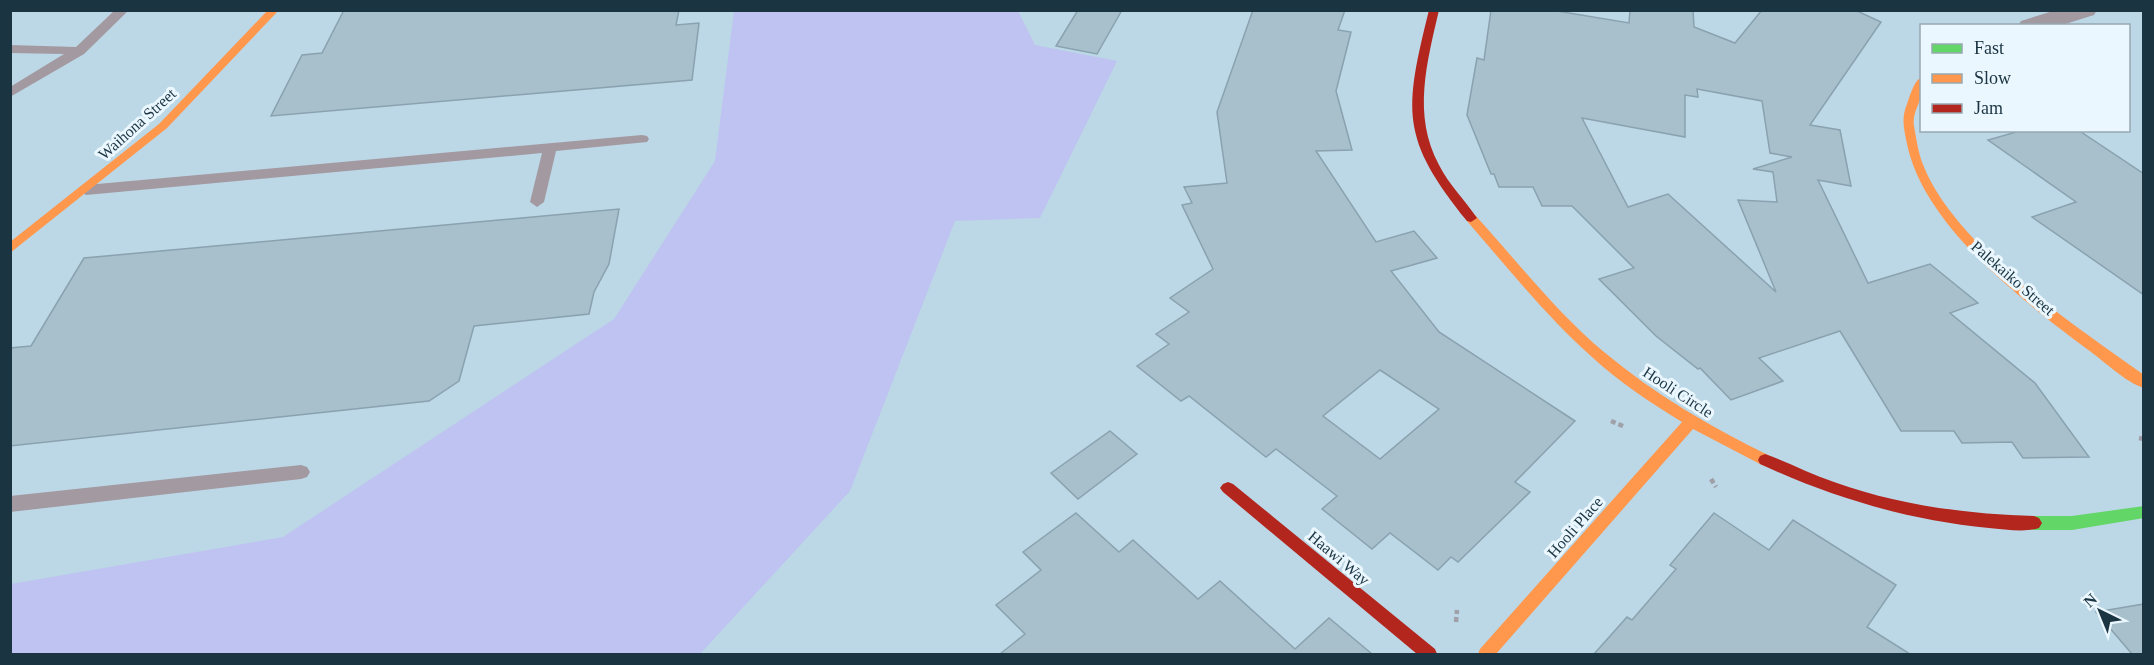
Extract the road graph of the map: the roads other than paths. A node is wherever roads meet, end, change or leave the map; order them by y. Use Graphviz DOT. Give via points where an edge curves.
graph roads {
  1 [pos="123,10"];
  2 [pos="274,10"];
  3 [pos="1434,10"];
  4 [pos="2085,10"];
  5 [pos="2037,24"];
  6 [pos="10,48"];
  7 [pos="79,51"];
  8 [pos="1920,84"];
  9 [pos="10,93"];
  10 [pos="642,139"];
  11 [pos="550,148"];
  12 [pos="86,190"];
  13 [pos="537,202"];
  14 [pos="10,249"];
  15 [pos="2144,383"];
  16 [pos="1690,422"];
  17 [pos="301,472"];
  18 [pos="1228,488"];
  19 [pos="10,504"];
  20 [pos="2144,512"];
  21 [pos="1429,654"];
  22 [pos="1486,654"];
  1 -- 7 [label="lane"];
  2 -- 12 [label="street, Waihona Street" via="163,126"];
  3 -- 16 [label="street, Hooli Circle" via="1414,95 1422,141 1443,184 1595,353"];
  4 -- 5 [label="street"];
  6 -- 7 [label="lane"];
  7 -- 9 [label="lane"];
  8 -- 15 [label="street, Palekaiko Street" via="1910,102 1908,132 1919,170 1934,199 1982,255"];
  10 -- 11 [label="lane"];
  11 -- 12 [label="lane"];
  11 -- 13 [label="lane"];
  12 -- 14 [label="street, Waihona Street"];
  16 -- 20 [label="street, Hooli Circle" via="1822,484 1871,500 1960,519 2063,524"];
  16 -- 22 [label="street, Hooli Place"];
  17 -- 19 [label="lane"];
  18 -- 21 [label="street, Haawi Way"];
}
